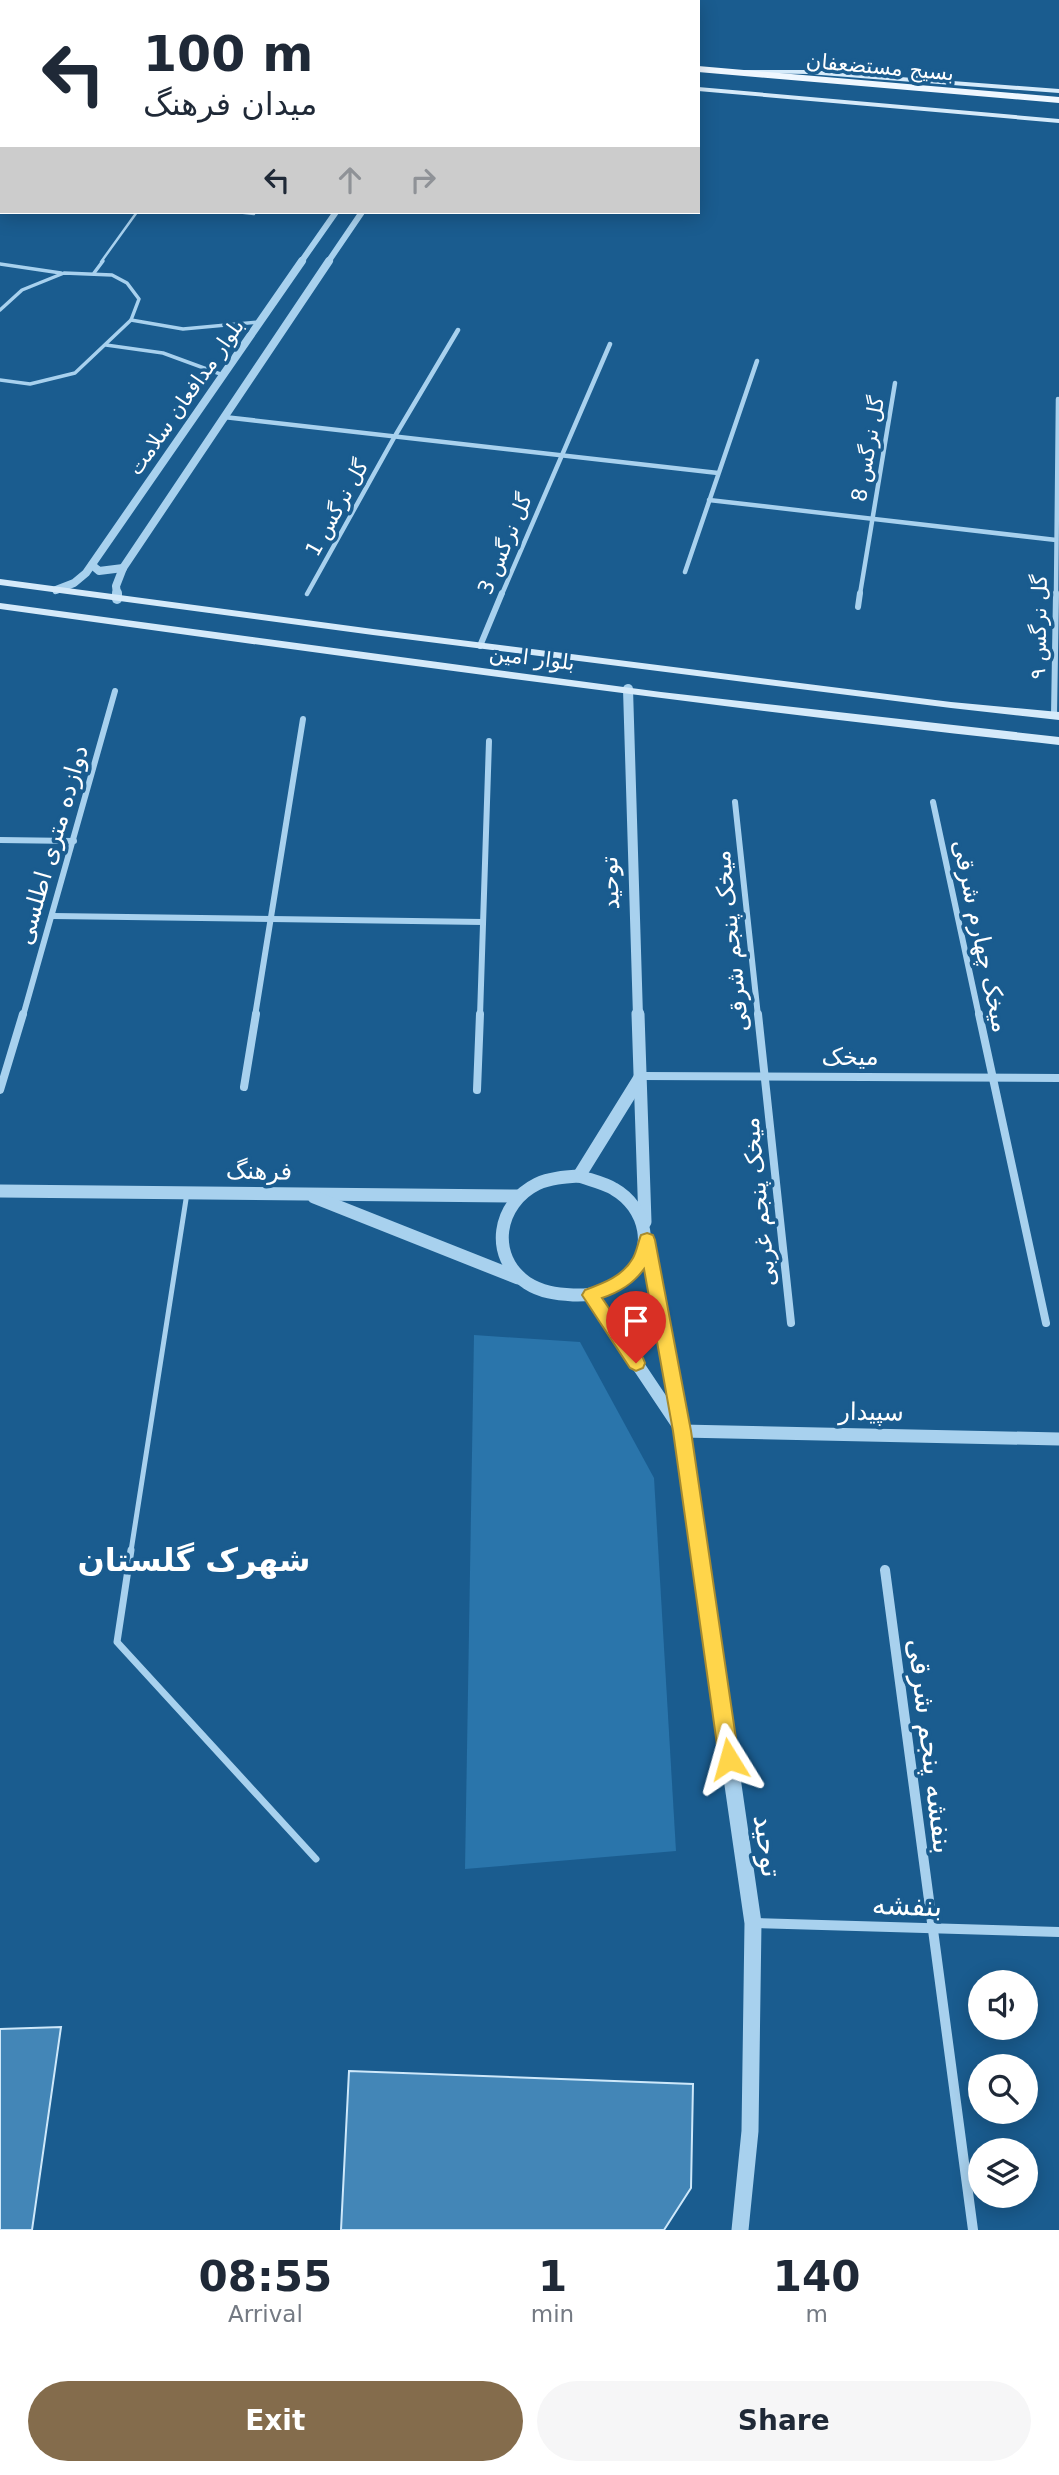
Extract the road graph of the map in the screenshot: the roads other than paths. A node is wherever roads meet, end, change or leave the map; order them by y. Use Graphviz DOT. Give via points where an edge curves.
graph roads {
  1 [pos="700,69"];
  2 [pos="713,70"];
  3 [pos="700,79"];
  4 [pos="700,89"];
  5 [pos="1059,91"];
  6 [pos="1059,100"];
  7 [pos="1059,110"];
  8 [pos="1059,121"];
  9 [pos="136,214"];
  10 [pos="335,214"];
  11 [pos="361,214"];
  12 [pos="315,256"];
  13 [pos="332,256"];
  14 [pos="0,264"];
  15 [pos="64,273"];
  16 [pos="94,273"];
  17 [pos="291,278"];
  18 [pos="309,278"];
  19 [pos="0,310"];
  20 [pos="131,320"];
  21 [pos="259,322"];
  22 [pos="458,330"];
  23 [pos="610,344"];
  24 [pos="106,345"];
  25 [pos="757,361"];
  26 [pos="223,375"];
  27 [pos="0,380"];
  28 [pos="895,383"];
  29 [pos="1058,399"];
  30 [pos="224,417"];
  31 [pos="395,436"];
  32 [pos="560,455"];
  33 [pos="718,473"];
  34 [pos="1058,490"];
  35 [pos="709,500"];
  36 [pos="871,520"];
  37 [pos="1056,540"];
  38 [pos="92,565"];
  39 [pos="123,568"];
  40 [pos="685,572"];
  41 [pos="0,582"];
  42 [pos="56,590"];
  43 [pos="307,595"];
  44 [pos="117,599"];
  45 [pos="0,606"];
  46 [pos="858,607"];
  47 [pos="373,632"];
  48 [pos="480,646"];
  49 [pos="365,656"];
  50 [pos="628,689"];
  51 [pos="115,691"];
  52 [pos="951,705"];
  53 [pos="1057,715"];
  54 [pos="303,719"];
  55 [pos="949,730"];
  56 [pos="489,741"];
  57 [pos="1059,741"];
  58 [pos="735,802"];
  59 [pos="933,802"];
  60 [pos="0,840"];
  61 [pos="74,841"];
  62 [pos="53,916"];
  63 [pos="271,919"];
  64 [pos="483,922"];
  65 [pos="641,1076"];
  66 [pos="764,1076"];
  67 [pos="992,1077"];
  68 [pos="1059,1078"];
  69 [pos="244,1087"];
  70 [pos="0,1090"];
  71 [pos="477,1090"];
  72 [pos="579,1177"];
  73 [pos="0,1191"];
  74 [pos="187,1193"];
  75 [pos="307,1194"];
  76 [pos="518,1196"];
  77 [pos="645,1222"];
  78 [pos="647,1240"];
  79 [pos="524,1281"];
  80 [pos="591,1295"];
  81 [pos="791,1323"];
  82 [pos="1046,1323"];
  83 [pos="682,1431"];
  84 [pos="1059,1439"];
  85 [pos="885,1570"];
  86 [pos="316,1859"];
  87 [pos="753,1923"];
  88 [pos="932,1929"];
  89 [pos="1059,1932"];
  90 [pos="740,2230"];
  91 [pos="973,2230"];
  1 -- 2 [label="main road, بسیج مستضعفان"];
  2 -- 5 [label="main road" via="808,72"];
  2 -- 6 [label="main road, بسیج مستضعفان"];
  3 -- 7 [label="main road, بسیج مستضعفان"];
  4 -- 8 [label="main road"];
  9 -- 16 [label="lane"];
  10 -- 12 [label="street, بلوار مدافعان سلامت"];
  11 -- 13 [label="street, بلوار مدافعان سلامت"];
  12 -- 13 [label="street"];
  12 -- 17 [label="street, بلوار مدافعان سلامت"];
  13 -- 18 [label="street, بلوار مدافعان سلامت"];
  14 -- 15 [label="lane"];
  15 -- 16 [label="lane"];
  15 -- 19 [label="lane" via="22,290"];
  16 -- 20 [label="lane" via="127,283 139,299"];
  17 -- 18 [label="street"];
  17 -- 21 [label="street, بلوار مدافعان سلامت"];
  18 -- 30 [label="street, بلوار مدافعان سلامت"];
  20 -- 21 [label="lane" via="183,329"];
  20 -- 24 [label="lane"];
  21 -- 26 [label="street, بلوار مدافعان سلامت"];
  22 -- 31 [label="street, گل نرگس 1"];
  23 -- 32 [label="street, گل نرگس 3"];
  24 -- 26 [label="lane" via="163,353"];
  24 -- 27 [label="lane" via="75,373 30,384"];
  25 -- 33 [label="street"];
  26 -- 38 [label="street, بلوار مدافعان سلامت"];
  28 -- 36 [label="street, گل نرگس 8"];
  29 -- 34 [label="street, گل نرگس ۹"];
  30 -- 31 [label="street"];
  30 -- 39 [label="street, بلوار مدافعان سلامت"];
  31 -- 32 [label="street"];
  31 -- 43 [label="street, گل نرگس 1"];
  32 -- 33 [label="street"];
  32 -- 48 [label="street, گل نرگس 3"];
  33 -- 35 [label="street"];
  34 -- 37 [label="street, گل نرگس ۹"];
  35 -- 36 [label="street"];
  35 -- 40 [label="street"];
  36 -- 37 [label="street"];
  36 -- 46 [label="street, گل نرگس 8"];
  37 -- 53 [label="street, گل نرگس ۹"];
  38 -- 39 [label="street" via="99,571"];
  38 -- 42 [label="street, بلوار مدافعان سلامت" via="74,583"];
  39 -- 44 [label="street, بلوار مدافعان سلامت"];
  41 -- 42 [label="main road, بلوار امین"];
  42 -- 44 [label="main road, بلوار امین"];
  44 -- 47 [label="main road, بلوار امین"];
  45 -- 49 [label="main road, بلوار امین"];
  47 -- 48 [label="main road, بلوار امین"];
  47 -- 49 [label="main road"];
  48 -- 52 [label="main road, بلوار امین"];
  49 -- 50 [label="main road, بلوار امین"];
  50 -- 55 [label="main road, بلوار امین"];
  50 -- 65 [label="street, توحید"];
  51 -- 61 [label="street, دوازده متری اطلسی"];
  52 -- 53 [label="main road, بلوار امین"];
  52 -- 55 [label="main road"];
  54 -- 63 [label="street"];
  55 -- 57 [label="main road, بلوار امین"];
  56 -- 64 [label="street"];
  58 -- 66 [label="street, میخک پنجم شرقی"];
  59 -- 67 [label="street, میخک چهارم شرقی"];
  60 -- 61 [label="street"];
  61 -- 62 [label="street, دوازده متری اطلسی"];
  62 -- 63 [label="street"];
  62 -- 70 [label="street, دوازده متری اطلسی"];
  63 -- 64 [label="street"];
  63 -- 69 [label="street"];
  64 -- 71 [label="street"];
  65 -- 66 [label="street, میخک"];
  65 -- 72 [label="street"];
  65 -- 77 [label="street, توحید"];
  66 -- 67 [label="street, میخک"];
  66 -- 81 [label="street, میخک پنجم غربی"];
  67 -- 68 [label="street, میخک"];
  67 -- 82 [label="street, میخک چهارم شرقی"];
  72 -- 76 [label="street" via="536,1184"];
  72 -- 77 [label="street" via="620,1191 635,1204"];
  73 -- 74 [label="street, فرهنگ"];
  74 -- 75 [label="street, فرهنگ"];
  74 -- 86 [label="lane" via="117,1642"];
  75 -- 76 [label="street, فرهنگ"];
  75 -- 79 [label="street"];
  76 -- 79 [label="street" via="499,1229 509,1266"];
  77 -- 78 [label="street"];
  78 -- 80 [label="street" via="642,1259 630,1275"];
  78 -- 83 [label="street, توحید"];
  79 -- 80 [label="street" via="567,1296"];
  80 -- 83 [label="street, توحید"];
  83 -- 84 [label="street, سپیدار"];
  83 -- 87 [label="street, توحید"];
  85 -- 88 [label="street, بنفشه پنجم شرقی"];
  87 -- 88 [label="street, بنفشه"];
  87 -- 90 [label="street, توحید" via="750,2131"];
  88 -- 89 [label="street, بنفشه"];
  88 -- 91 [label="street, بنفشه پنجم شرقی"];
}
